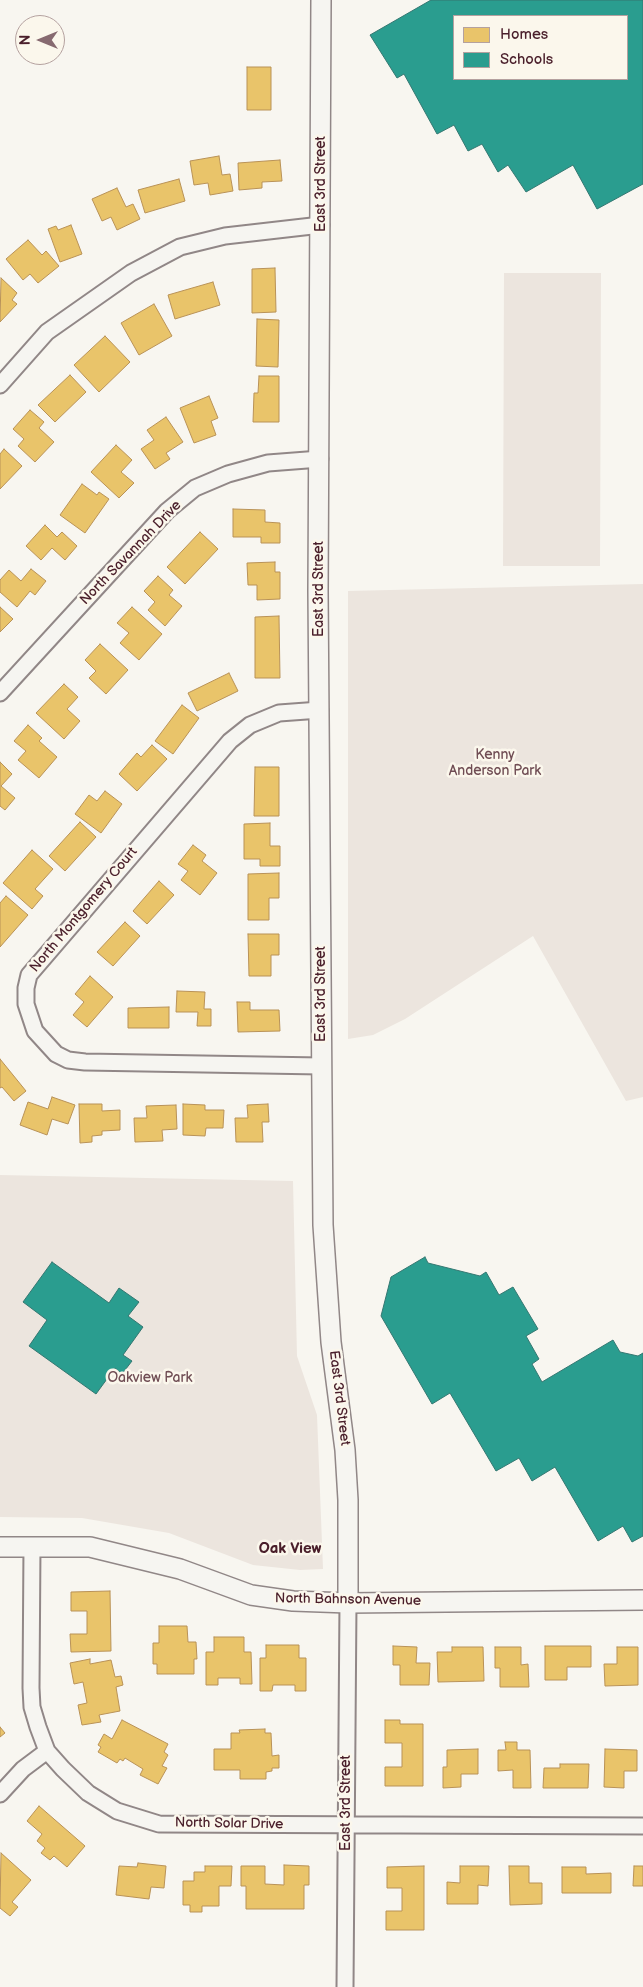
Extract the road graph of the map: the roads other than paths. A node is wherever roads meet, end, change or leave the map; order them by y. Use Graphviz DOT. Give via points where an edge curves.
graph roads {
  1 [pos="322,0"];
  2 [pos="321,225"];
  3 [pos="0,385"];
  4 [pos="320,459"];
  5 [pos="0,693"];
  6 [pos="320,710"];
  7 [pos="322,1066"];
  8 [pos="32,1546"];
  9 [pos="0,1547"];
  10 [pos="643,1600"];
  11 [pos="348,1603"];
  12 [pos="48,1750"];
  13 [pos="0,1794"];
  14 [pos="346,1826"];
  15 [pos="643,1826"];
  16 [pos="345,1987"];
  1 -- 2 [label="street, East 3rd Street"];
  2 -- 3 [label="street" via="225,236 180,247 131,273 47,332"];
  2 -- 4 [label="street, East 3rd Street"];
  4 -- 5 [label="street, North Savannah Drive" via="268,463 228,474 195,488 168,511"];
  4 -- 6 [label="street, East 3rd Street"];
  6 -- 7 [label="street, East 3rd Street"];
  6 -- 7 [label="street, North Montgomery Court" via="279,713 250,725 230,741 29,975 26,1004 35,1031 56,1054 68,1060"];
  7 -- 11 [label="street, East 3rd Street" via="323,1225 331,1342 346,1450"];
  8 -- 9 [label="street, North Bahnson Avenue"];
  8 -- 11 [label="street, North Bahnson Avenue" via="90,1547 180,1569 271,1599"];
  8 -- 12 [label="street, North Solar Drive" via="32,1707"];
  10 -- 11 [label="street, North Bahnson Avenue"];
  11 -- 14 [label="street, East 3rd Street"];
  12 -- 13 [label="street" via="23,1769"];
  12 -- 14 [label="street, North Solar Drive" via="88,1793 117,1811 159,1824"];
  14 -- 15 [label="street, North Solar Drive"];
  14 -- 16 [label="street, East 3rd Street"];
}
